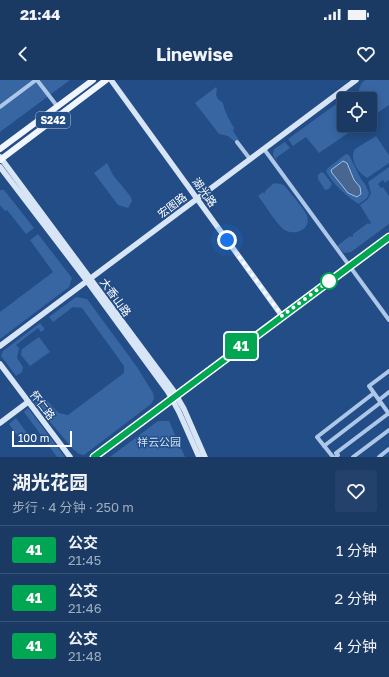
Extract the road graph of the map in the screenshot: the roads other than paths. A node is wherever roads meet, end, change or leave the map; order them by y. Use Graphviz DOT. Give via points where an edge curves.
graph roads {
  1 [pos="37,80"];
  2 [pos="93,80"];
  3 [pos="106,80"];
  4 [pos="111,80"];
  5 [pos="356,80"];
  6 [pos="57,106"];
  7 [pos="0,107"];
  8 [pos="237,142"];
  9 [pos="0,149"];
  10 [pos="264,149"];
  11 [pos="0,158"];
  12 [pos="250,159"];
  13 [pos="0,167"];
  14 [pos="197,198"];
  15 [pos="389,237"];
  16 [pos="349,266"];
  17 [pos="89,280"];
  18 [pos="282,316"];
  19 [pos="389,320"];
  20 [pos="0,346"];
  21 [pos="0,364"];
  22 [pos="389,371"];
  23 [pos="389,392"];
  24 [pos="374,393"];
  25 [pos="174,396"];
  26 [pos="380,401"];
  27 [pos="28,402"];
  28 [pos="389,413"];
  29 [pos="0,423"];
  30 [pos="389,430"];
  31 [pos="324,446"];
  32 [pos="389,449"];
  33 [pos="70,457"];
  34 [pos="94,457"];
  35 [pos="199,457"];
  36 [pos="205,457"];
  37 [pos="334,457"];
  38 [pos="353,457"];
  39 [pos="379,457"];
  1 -- 6 [label="street"];
  1 -- 7 [label="street"];
  2 -- 6 [label="main road, S242"];
  3 -- 11 [label="main road, S242"];
  4 -- 14 [label="main road, 湖光路"];
  5 -- 10 [label="main road, 宏图路"];
  6 -- 9 [label="main road, S242"];
  8 -- 12 [label="street"];
  10 -- 12 [label="main road, 宏图路"];
  10 -- 16 [label="street"];
  11 -- 17 [label="main road, 大香山路"];
  12 -- 14 [label="main road, 宏图路"];
  13 -- 17 [label="main road, 大香山路"];
  14 -- 17 [label="main road, 宏图路"];
  14 -- 18 [label="main road, 湖光路"];
  15 -- 16 [label="main road"];
  16 -- 18 [label="main road"];
  16 -- 19 [label="street"];
  17 -- 20 [label="main road, 宏图路"];
  17 -- 25 [label="main road, 大香山路"];
  18 -- 25 [label="main road"];
  21 -- 27 [label="main road, 怀仁路"];
  22 -- 24 [label="street" via="369,386"];
  23 -- 26 [label="street"];
  24 -- 26 [label="street"];
  24 -- 31 [label="street" via="317,437"];
  25 -- 34 [label="main road"];
  25 -- 35 [label="main road, 大香山路"];
  25 -- 36 [label="main road, 大香山路"];
  26 -- 28 [label="street"];
  26 -- 31 [label="street"];
  27 -- 29 [label="main road"];
  27 -- 33 [label="main road, 怀仁路"];
  28 -- 37 [label="street"];
  30 -- 38 [label="street"];
  31 -- 37 [label="street"];
  32 -- 39 [label="street"];
}
